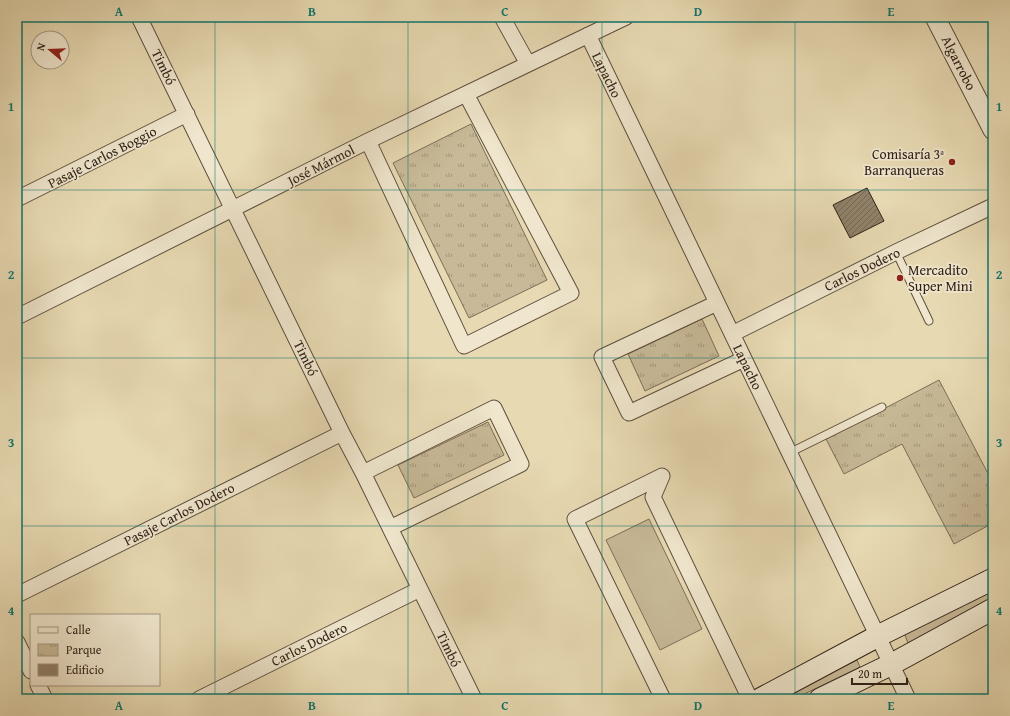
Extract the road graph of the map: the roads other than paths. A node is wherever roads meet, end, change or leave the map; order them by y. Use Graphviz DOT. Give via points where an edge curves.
graph roads {
  1 [pos="139,17"];
  2 [pos="502,17"];
  3 [pos="626,17"];
  4 [pos="935,17"];
  5 [pos="588,35"];
  6 [pos="528,64"];
  7 [pos="466,94"];
  8 [pos="187,114"];
  9 [pos="993,130"];
  10 [pos="368,141"];
  11 [pos="17,199"];
  12 [pos="993,206"];
  13 [pos="234,210"];
  14 [pos="896,252"];
  15 [pos="717,303"];
  16 [pos="17,317"];
  17 [pos="929,321"];
  18 [pos="732,334"];
  19 [pos="744,359"];
  20 [pos="882,407"];
  21 [pos="342,433"];
  22 [pos="789,453"];
  23 [pos="363,473"];
  24 [pos="390,528"];
  25 [pos="993,579"];
  26 [pos="420,589"];
  27 [pos="17,595"];
  28 [pos="993,609"];
  29 [pos="878,636"];
  30 [pos="17,642"];
  31 [pos="892,664"];
  32 [pos="30,669"];
  33 [pos="38,686"];
  34 [pos="44,699"];
  35 [pos="199,699"];
  36 [pos="474,699"];
  37 [pos="663,699"];
  38 [pos="750,699"];
  39 [pos="760,699"];
  40 [pos="820,699"];
  41 [pos="908,699"];
  1 -- 8 [label="street, Timbó"];
  2 -- 6 [label="street"];
  3 -- 5 [label="street, José Mármol"];
  4 -- 9 [label="street, Algarrobo"];
  5 -- 6 [label="street, José Mármol"];
  5 -- 15 [label="street, Lapacho"];
  6 -- 7 [label="street, José Mármol"];
  7 -- 10 [label="street, José Mármol"];
  7 -- 10 [label="street" via="571,293 464,346"];
  8 -- 11 [label="street, Pasaje Carlos Boggio"];
  8 -- 13 [label="street, Timbó"];
  10 -- 13 [label="street, José Mármol"];
  12 -- 14 [label="street, Carlos Dodero"];
  13 -- 16 [label="street, José Mármol"];
  13 -- 21 [label="street, Timbó"];
  14 -- 17 [label="lane"];
  14 -- 18 [label="street, Carlos Dodero"];
  15 -- 18 [label="street, Lapacho"];
  15 -- 19 [label="street" via="602,357 629,413"];
  18 -- 19 [label="street, Lapacho"];
  19 -- 22 [label="street, Lapacho"];
  20 -- 22 [label="lane"];
  21 -- 23 [label="street, Timbó"];
  21 -- 27 [label="street, Pasaje Carlos Dodero"];
  22 -- 29 [label="street, Lapacho"];
  23 -- 24 [label="street, Timbó"];
  23 -- 24 [label="street" via="494,408 521,464"];
  24 -- 26 [label="street, Timbó"];
  25 -- 29 [label="main road"];
  26 -- 35 [label="street, Carlos Dodero"];
  26 -- 36 [label="street, Timbó"];
  28 -- 31 [label="main road"];
  29 -- 31 [label="street, Lapacho"];
  29 -- 39 [label="main road"];
  30 -- 32 [label="street"];
  31 -- 40 [label="main road"];
  31 -- 41 [label="street, Lapacho"];
  33 -- 34 [label="street"];
  37 -- 38 [label="street" via="575,519 662,476 653,497"];
}
